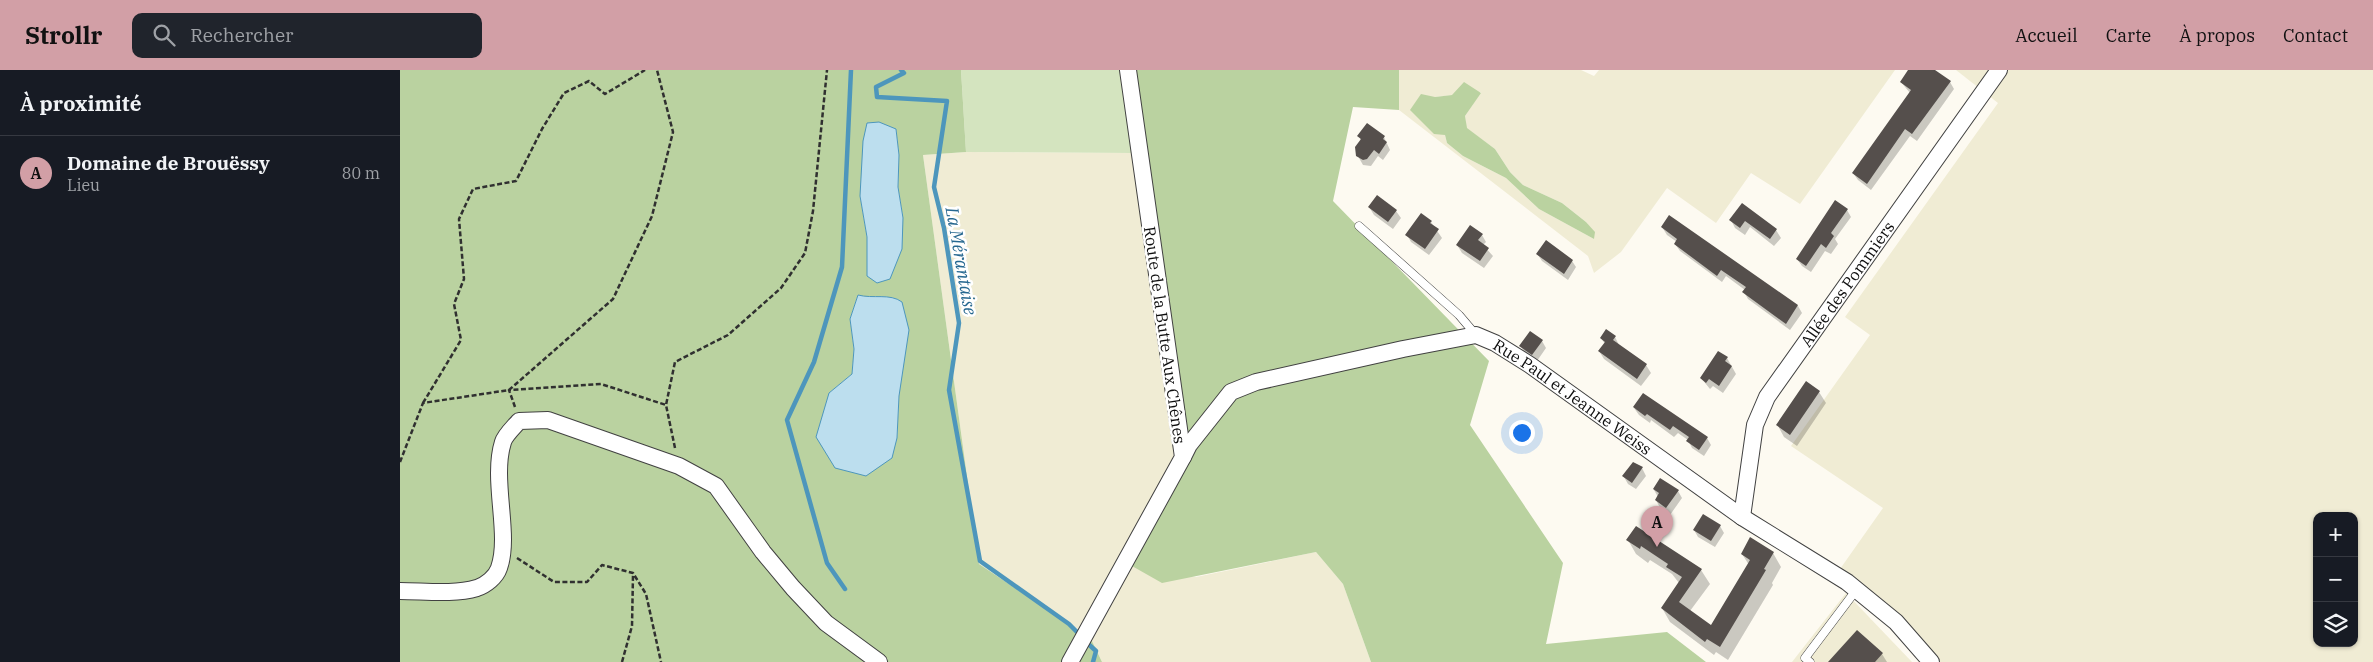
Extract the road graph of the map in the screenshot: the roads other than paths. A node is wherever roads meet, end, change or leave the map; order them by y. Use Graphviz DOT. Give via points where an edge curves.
graph roads {
  1 [pos="1128,70"];
  2 [pos="1999,70"];
  3 [pos="1359,226"];
  4 [pos="1476,335"];
  5 [pos="1183,458"];
  6 [pos="1742,517"];
  7 [pos="1857,589"];
  8 [pos="400,591"];
  9 [pos="879,662"];
  10 [pos="1070,662"];
  11 [pos="1810,662"];
  12 [pos="1931,662"];
  1 -- 5 [label="street, Route de la Butte Aux Chênes"];
  2 -- 6 [label="street, Allée des Pommiers" via="1767,397 1753,433"];
  3 -- 4 [label="lane" via="1459,315"];
  4 -- 5 [label="street, Rue Paul et Jeanne Weiss" via="1256,382 1230,392 1189,445"];
  4 -- 6 [label="street, Rue Paul et Jeanne Weiss" via="1530,365"];
  5 -- 10 [label="street, Route de la Butte Aux Chênes"];
  6 -- 7 [label="street, Rue Paul et Jeanne Weiss"];
  7 -- 11 [label="lane" via="1805,658"];
  7 -- 12 [label="street, Rue Paul et Jeanne Weiss" via="1896,622"];
  8 -- 9 [label="street" via="464,590 491,580 499,569 502,549 499,470 503,441 519,421 548,420 679,466 716,486 792,588 826,623"];
}
